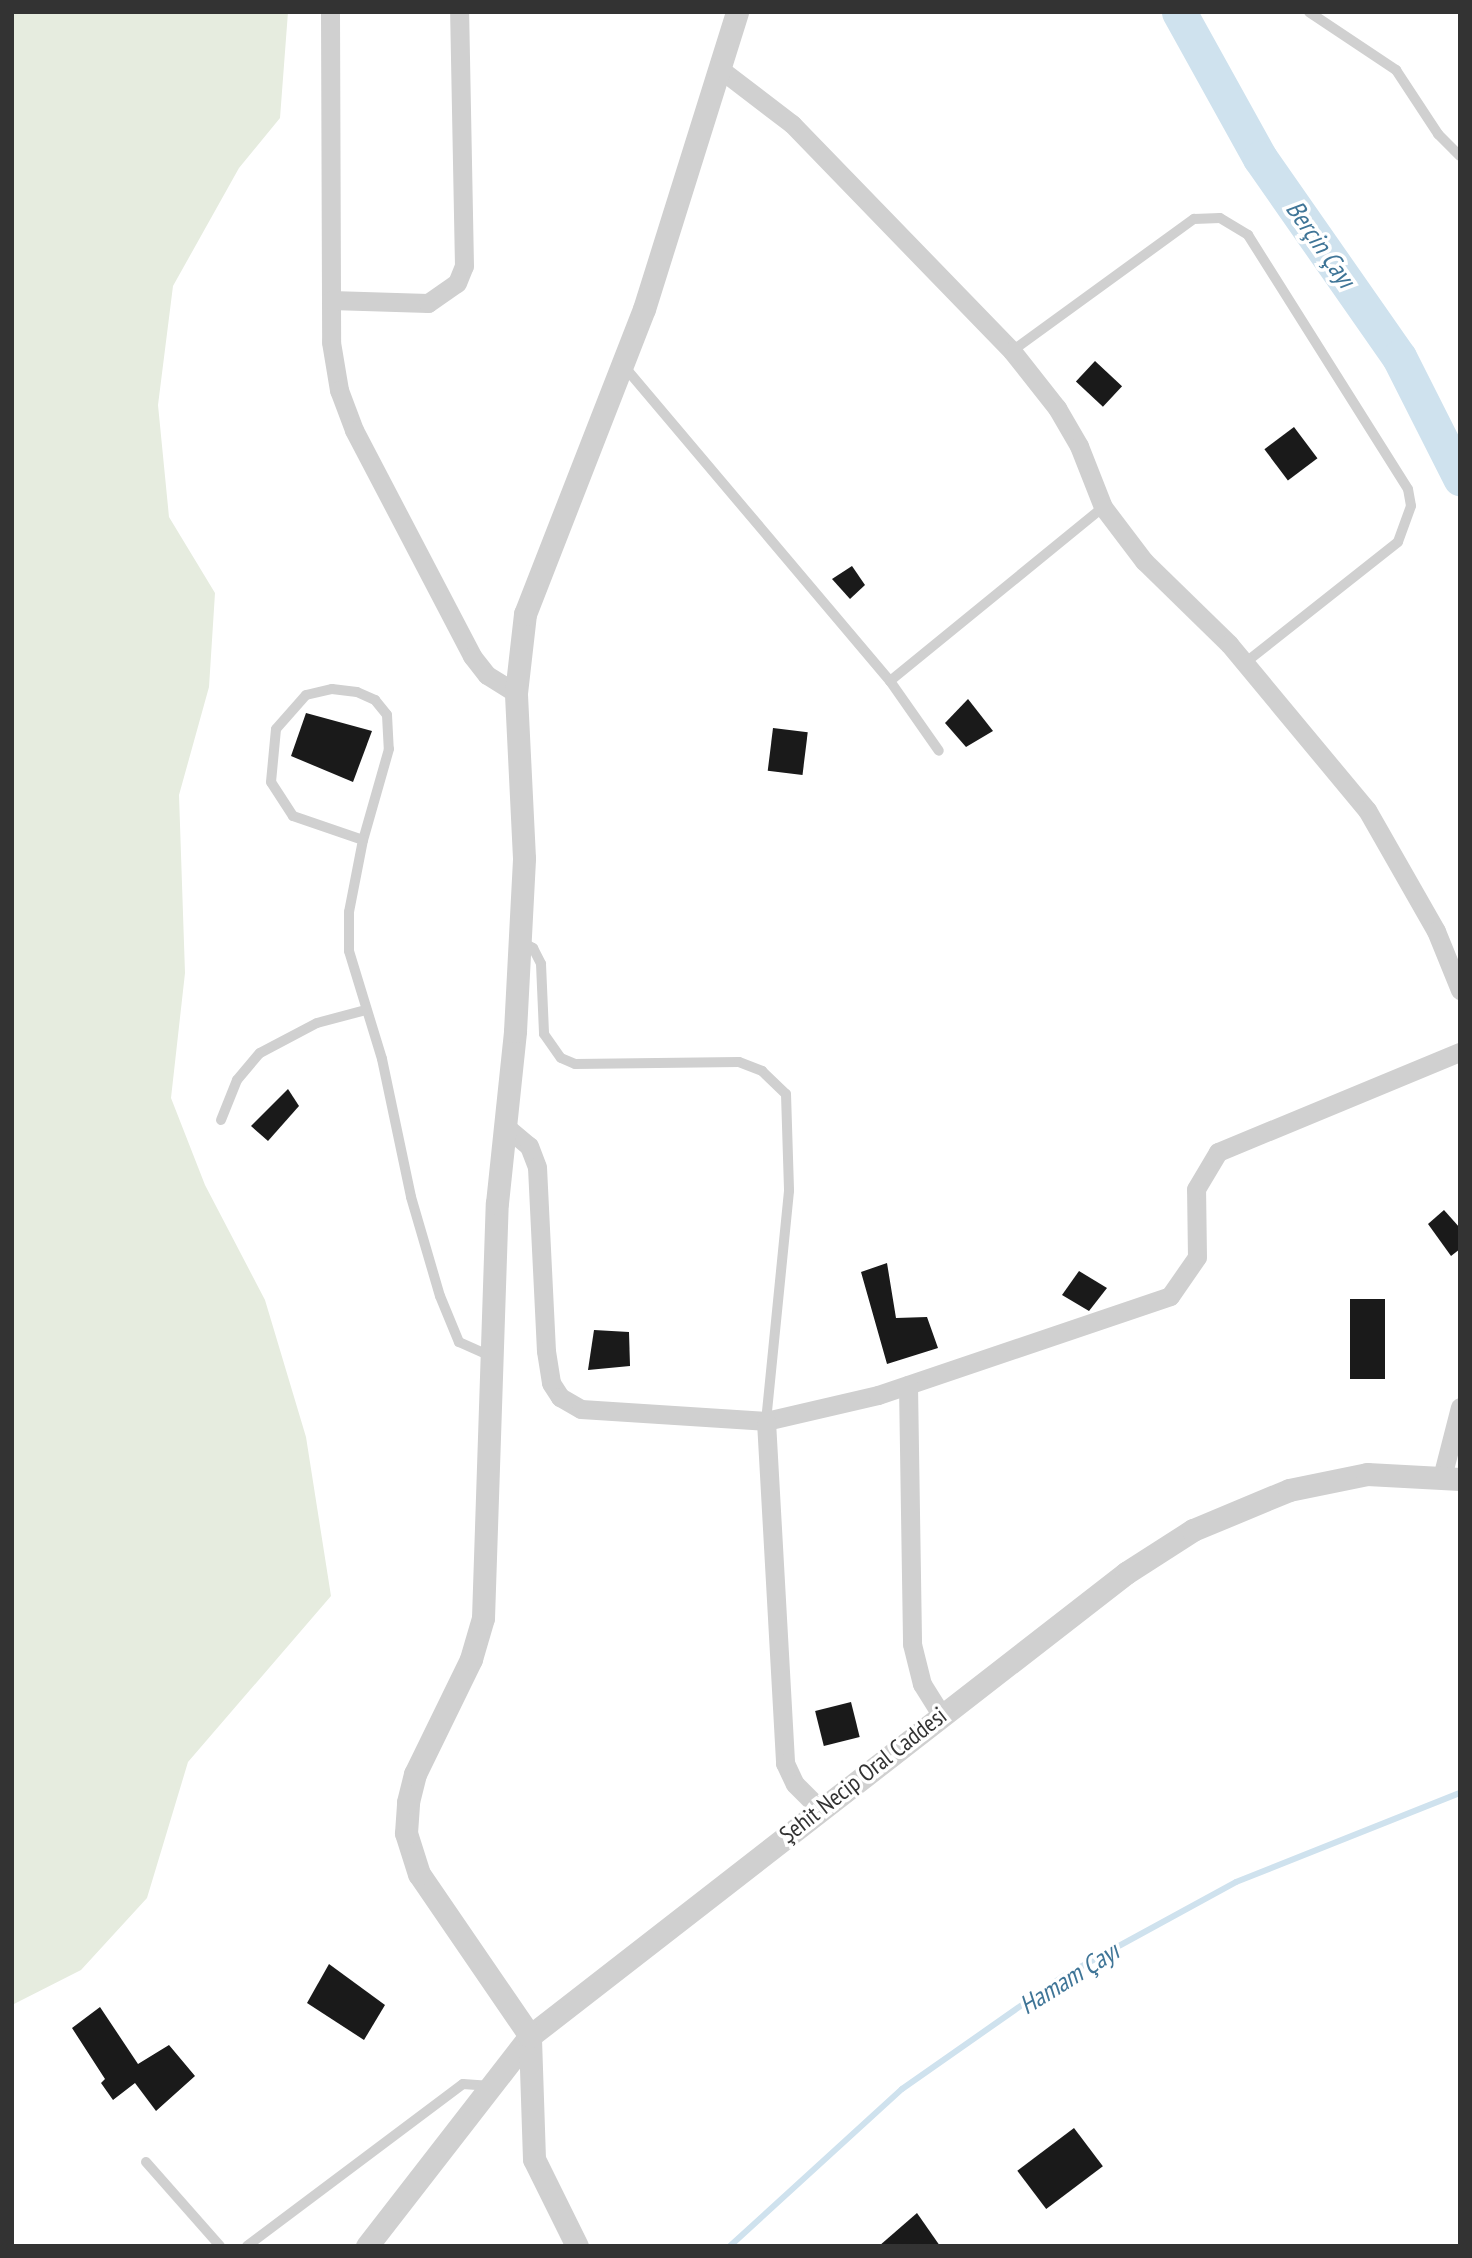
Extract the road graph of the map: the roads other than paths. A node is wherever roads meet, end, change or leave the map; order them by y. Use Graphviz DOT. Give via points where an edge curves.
graph roads {
  1 [pos="330,12"];
  2 [pos="459,12"];
  3 [pos="737,12"];
  4 [pos="1309,12"];
  5 [pos="720,69"];
  6 [pos="1460,156"];
  7 [pos="331,300"];
  8 [pos="1012,351"];
  9 [pos="622,364"];
  10 [pos="1103,507"];
  11 [pos="1245,663"];
  12 [pos="890,681"];
  13 [pos="516,693"];
  14 [pos="939,751"];
  15 [pos="363,840"];
  16 [pos="520,941"];
  17 [pos="1460,990"];
  18 [pos="366,1010"];
  19 [pos="1460,1052"];
  20 [pos="221,1120"];
  21 [pos="505,1126"];
  22 [pos="491,1356"];
  23 [pos="908,1385"];
  24 [pos="1460,1407"];
  25 [pos="766,1420"];
  26 [pos="1451,1478"];
  27 [pos="941,1714"];
  28 [pos="820,1809"];
  29 [pos="530,2036"];
  30 [pos="491,2086"];
  31 [pos="146,2162"];
  32 [pos="220,2246"];
  33 [pos="247,2246"];
  34 [pos="367,2246"];
  35 [pos="577,2246"];
  1 -- 7 [label="street"];
  2 -- 7 [label="street" via="464,266 457,283 428,303"];
  3 -- 5 [label="street"];
  4 -- 6 [label="lane" via="1396,70"];
  5 -- 8 [label="street" via="792,124"];
  5 -- 9 [label="street"];
  7 -- 13 [label="street" via="333,366 354,430 472,656 487,675"];
  8 -- 10 [label="street" via="1079,446"];
  8 -- 11 [label="lane" via="1194,219 1220,218 1248,235 1408,489 1411,506 1398,542"];
  9 -- 12 [label="lane"];
  9 -- 13 [label="street" via="525,614"];
  10 -- 11 [label="street" via="1144,561"];
  10 -- 12 [label="lane"];
  11 -- 17 [label="street" via="1367,810 1436,931"];
  12 -- 14 [label="lane"];
  13 -- 16 [label="street" via="524,858"];
  15 -- 15 [label="lane" via="387,761 387,715 375,700 357,692 332,689 306,695 276,729 271,782 293,816"];
  15 -- 18 [label="lane" via="347,933"];
  16 -- 21 [label="street"];
  16 -- 25 [label="lane" via="531,945 541,964 544,1034 561,1058 575,1064 739,1062 762,1071 786,1094 789,1191"];
  18 -- 20 [label="lane" via="317,1023 260,1053 237,1080"];
  18 -- 22 [label="lane" via="382,1059 411,1197 454,1337 468,1350"];
  19 -- 23 [label="street" via="1218,1152 1196,1189 1196,1257 1170,1296"];
  21 -- 22 [label="street"];
  21 -- 25 [label="street" via="529,1146 537,1167 546,1351 551,1383 560,1397 581,1409"];
  22 -- 29 [label="street" via="483,1618 471,1659 415,1774 406,1833 419,1874"];
  23 -- 25 [label="street"];
  23 -- 27 [label="street" via="912,1644 922,1684"];
  24 -- 26 [label="street"];
  25 -- 28 [label="street" via="785,1763 795,1784"];
  26 -- 27 [label="street, Şehit Necip Oral Caddesi" via="1390,1474 1333,1480 1222,1516 1126,1573"];
  27 -- 28 [label="street, Şehit Necip Oral Caddesi"];
  28 -- 29 [label="street, Şehit Necip Oral Caddesi"];
  29 -- 30 [label="street, Şehit Necip Oral Caddesi"];
  29 -- 35 [label="street" via="534,2158"];
  30 -- 33 [label="lane" via="463,2084"];
  30 -- 34 [label="street, Şehit Necip Oral Caddesi"];
  31 -- 32 [label="lane"];
}
